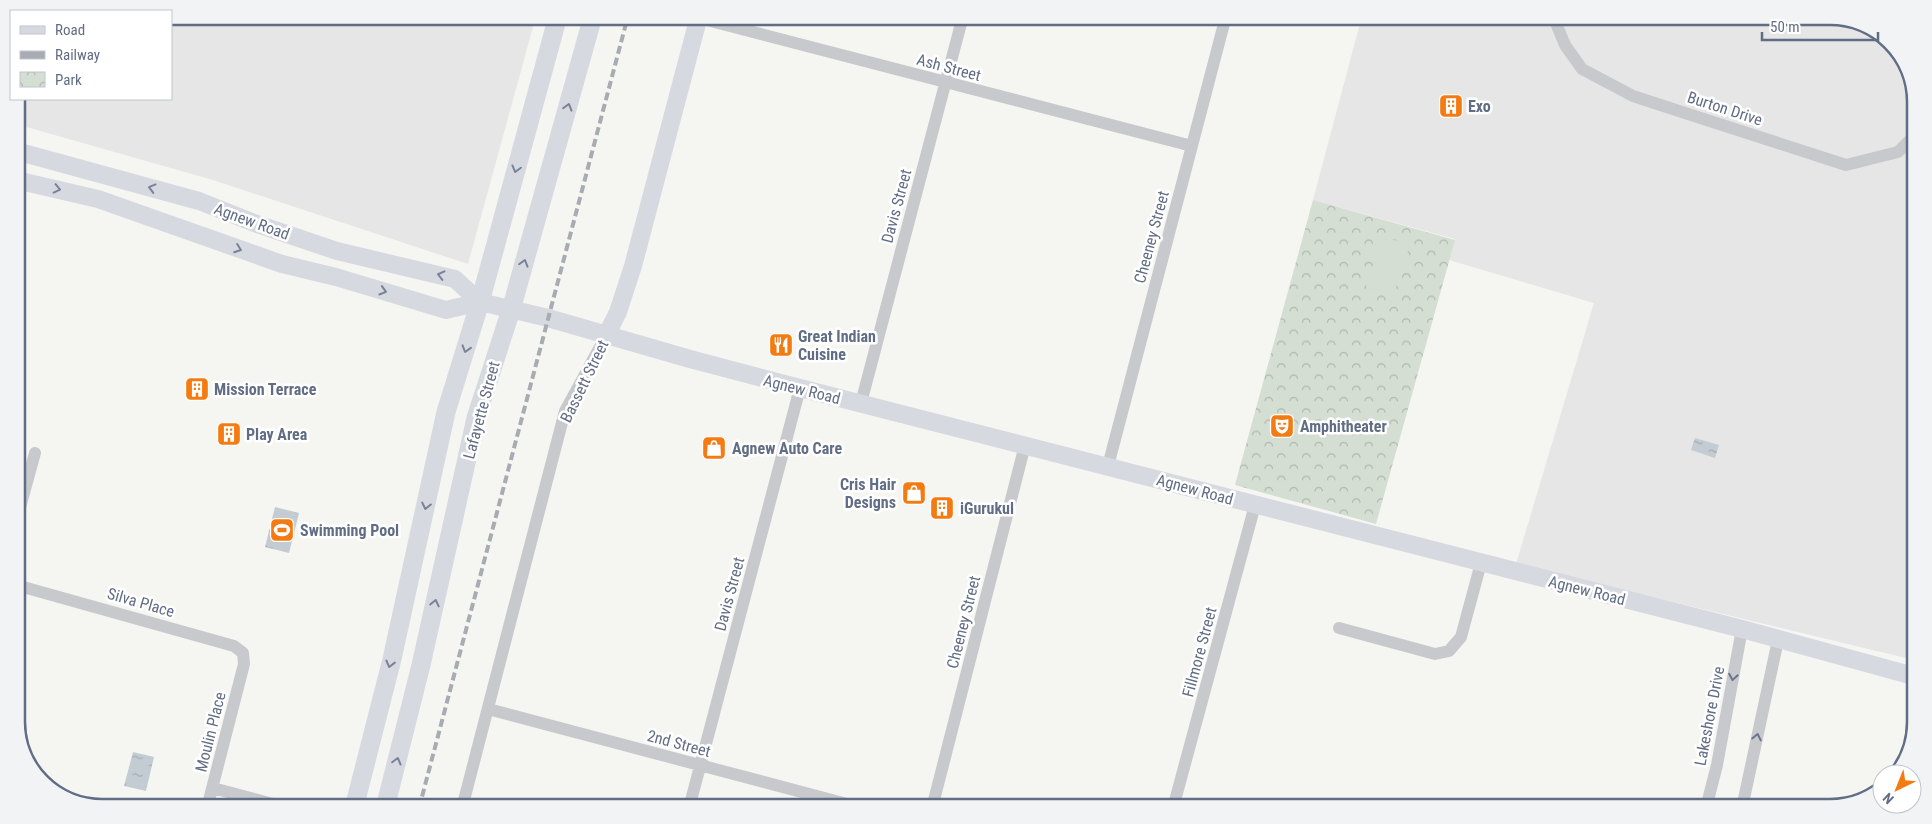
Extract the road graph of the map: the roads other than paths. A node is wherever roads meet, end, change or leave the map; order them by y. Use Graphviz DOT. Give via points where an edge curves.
graph roads {
  1 [pos="556,25"];
  2 [pos="590,25"];
  3 [pos="697,25"];
  4 [pos="729,25"];
  5 [pos="960,25"];
  6 [pos="1224,25"];
  7 [pos="1557,25"];
  8 [pos="945,82"];
  9 [pos="1907,143"];
  10 [pos="1192,146"];
  11 [pos="25,153"];
  12 [pos="25,182"];
  13 [pos="480,302"];
  14 [pos="511,310"];
  15 [pos="607,334"];
  16 [pos="800,388"];
  17 [pos="861,404"];
  18 [pos="1025,445"];
  19 [pos="35,453"];
  20 [pos="1108,466"];
  21 [pos="25,489"];
  22 [pos="1255,505"];
  23 [pos="1481,563"];
  24 [pos="25,588"];
  25 [pos="1339,628"];
  26 [pos="1742,629"];
  27 [pos="1778,640"];
  28 [pos="244,664"];
  29 [pos="1907,674"];
  30 [pos="488,709"];
  31 [pos="701,765"];
  32 [pos="213,788"];
  33 [pos="210,799"];
  34 [pos="254,799"];
  35 [pos="356,799"];
  36 [pos="387,799"];
  37 [pos="464,799"];
  38 [pos="692,799"];
  39 [pos="828,799"];
  40 [pos="934,799"];
  41 [pos="1175,799"];
  42 [pos="1708,799"];
  43 [pos="1744,799"];
  1 -- 13 [label="main road, Lafayette Street, one-way"];
  14 -- 2 [label="main road, Lafayette Street, one-way"];
  3 -- 15 [label="street, Bassett Street" via="633,266"];
  4 -- 8 [label="street, Ash Street"];
  5 -- 8 [label="street, Davis Street"];
  6 -- 10 [label="street, Cheeney Street"];
  7 -- 9 [label="street, Burton Drive" via="1565,45 1582,69 1633,96 1846,165 1898,152"];
  8 -- 10 [label="street, Ash Street"];
  8 -- 17 [label="street, Davis Street"];
  10 -- 20 [label="street, Cheeney Street"];
  13 -- 11 [label="street, Agnew Road, one-way" via="455,279 337,251 199,201"];
  12 -- 13 [label="street, Agnew Road, one-way" via="98,199 282,264 446,310"];
  13 -- 14 [label="street, Agnew Road"];
  13 -- 35 [label="main road, Lafayette Street, one-way" via="446,412 392,659"];
  14 -- 15 [label="street, Agnew Road"];
  36 -- 14 [label="main road, Lafayette Street, one-way" via="476,418"];
  15 -- 16 [label="street, Agnew Road"];
  15 -- 30 [label="street, Bassett Street" via="565,411"];
  16 -- 17 [label="street, Agnew Road"];
  16 -- 31 [label="street, Davis Street"];
  17 -- 18 [label="street, Agnew Road"];
  18 -- 20 [label="street, Agnew Road"];
  18 -- 40 [label="street, Cheeney Street"];
  19 -- 21 [label="street"];
  20 -- 22 [label="street, Agnew Road"];
  22 -- 23 [label="street, Agnew Road"];
  22 -- 41 [label="street, Fillmore Street"];
  23 -- 25 [label="street" via="1461,637 1449,651 1435,654"];
  23 -- 26 [label="street, Agnew Road"];
  24 -- 28 [label="street, Silva Place" via="234,646 243,653"];
  26 -- 27 [label="street, Agnew Road"];
  26 -- 42 [label="street, Lakeshore Drive, one-way"];
  27 -- 29 [label="street, Agnew Road"];
  43 -- 27 [label="street, one-way"];
  28 -- 32 [label="street, Moulin Place"];
  30 -- 31 [label="street, 2nd Street"];
  30 -- 37 [label="street, Bassett Street"];
  31 -- 38 [label="street, Davis Street"];
  31 -- 39 [label="street, 2nd Street"];
  32 -- 33 [label="street, Moulin Place"];
  32 -- 34 [label="street"];
}
